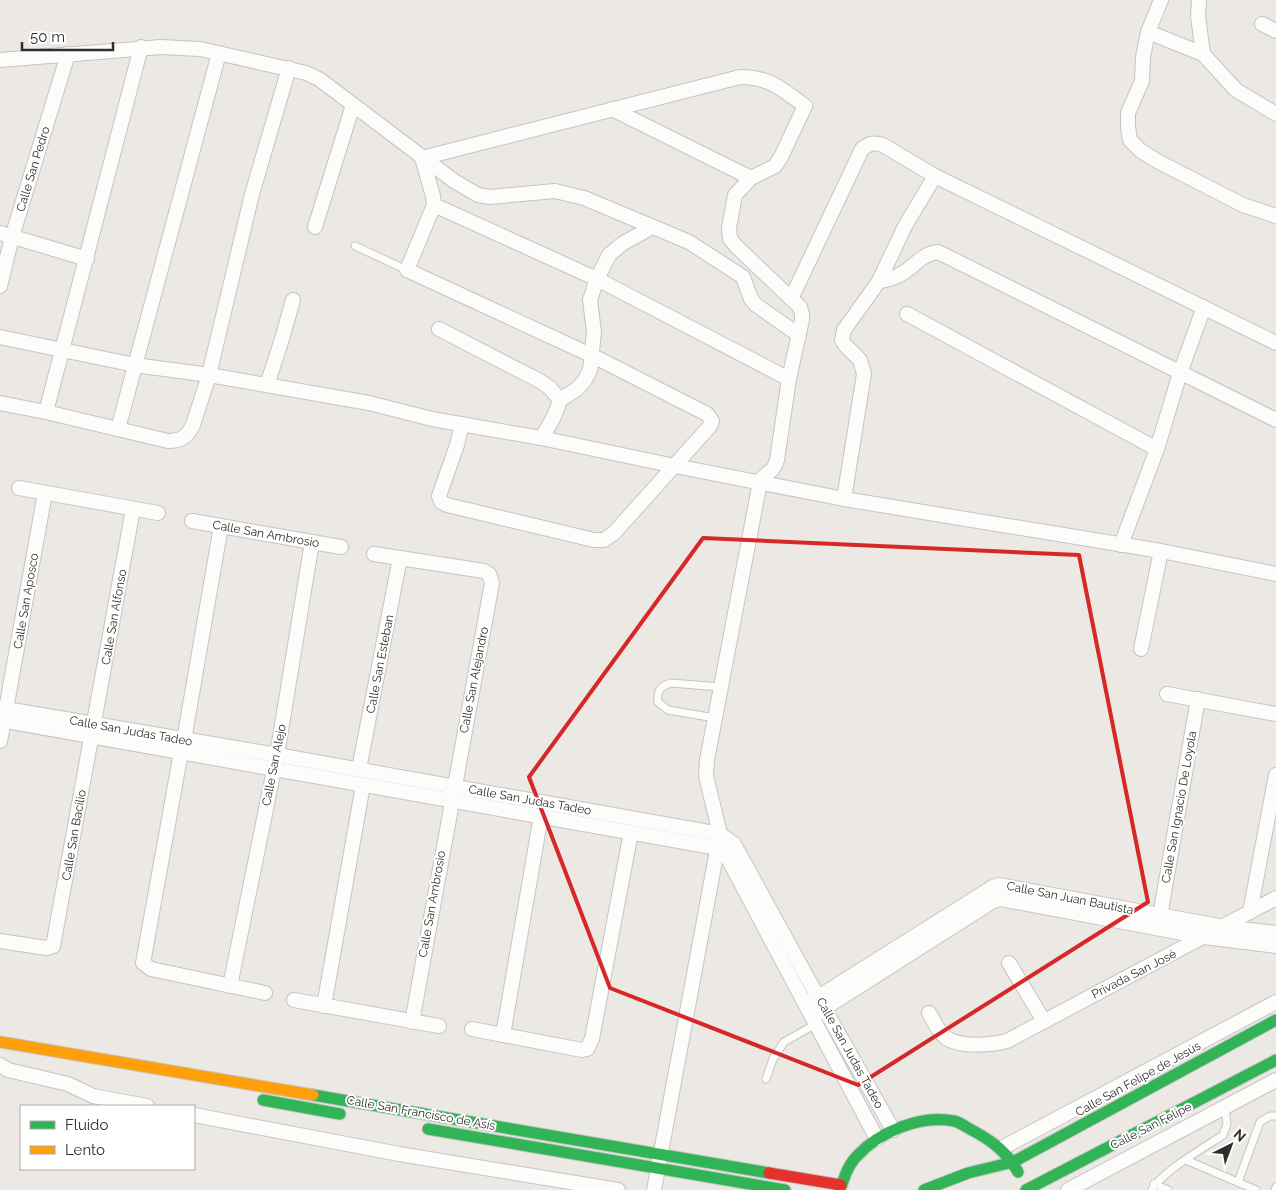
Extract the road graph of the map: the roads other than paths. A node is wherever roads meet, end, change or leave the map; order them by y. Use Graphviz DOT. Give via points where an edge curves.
graph roads {
  1 [pos="1161,0"];
  2 [pos="1199,0"];
  3 [pos="1262,24"];
  4 [pos="1276,30"];
  5 [pos="1148,32"];
  6 [pos="141,47"];
  7 [pos="219,53"];
  8 [pos="68,54"];
  9 [pos="1203,54"];
  10 [pos="0,60"];
  11 [pos="289,68"];
  12 [pos="352,105"];
  13 [pos="612,109"];
  14 [pos="1276,114"];
  15 [pos="422,158"];
  16 [pos="935,176"];
  17 [pos="751,178"];
  18 [pos="434,205"];
  19 [pos="1276,216"];
  20 [pos="315,227"];
  21 [pos="652,227"];
  22 [pos="6,235"];
  23 [pos="355,246"];
  24 [pos="86,259"];
  25 [pos="408,270"];
  26 [pos="597,279"];
  27 [pos="879,281"];
  28 [pos="0,286"];
  29 [pos="791,299"];
  30 [pos="293,300"];
  31 [pos="1204,307"];
  32 [pos="907,314"];
  33 [pos="439,329"];
  34 [pos="798,335"];
  35 [pos="0,337"];
  36 [pos="1276,343"];
  37 [pos="63,349"];
  38 [pos="592,356"];
  39 [pos="135,365"];
  40 [pos="1180,373"];
  41 [pos="209,375"];
  42 [pos="789,379"];
  43 [pos="267,385"];
  44 [pos="560,400"];
  45 [pos="0,403"];
  46 [pos="46,412"];
  47 [pos="1276,420"];
  48 [pos="462,424"];
  49 [pos="118,429"];
  50 [pos="541,438"];
  51 [pos="1157,448"];
  52 [pos="675,466"];
  53 [pos="760,482"];
  54 [pos="19,488"];
  55 [pos="45,493"];
  56 [pos="844,499"];
  57 [pos="133,509"];
  58 [pos="158,513"];
  59 [pos="192,521"];
  60 [pos="221,526"];
  61 [pos="312,542"];
  62 [pos="1121,545"];
  63 [pos="341,547"];
  64 [pos="1161,551"];
  65 [pos="374,554"];
  66 [pos="400,558"];
  67 [pos="1276,574"];
  68 [pos="1141,649"];
  69 [pos="720,687"];
  70 [pos="1167,694"];
  71 [pos="1198,700"];
  72 [pos="1276,714"];
  73 [pos="2,715"];
  74 [pos="714,718"];
  75 [pos="93,731"];
  76 [pos="0,742"];
  77 [pos="182,746"];
  78 [pos="277,754"];
  79 [pos="359,769"];
  80 [pos="274,770"];
  81 [pos="1276,775"];
  82 [pos="363,785"];
  83 [pos="452,794"];
  84 [pos="541,816"];
  85 [pos="631,832"];
  86 [pos="719,841"];
  87 [pos="1276,898"];
  88 [pos="1250,912"];
  89 [pos="1160,916"];
  90 [pos="1224,927"];
  91 [pos="1276,933"];
  92 [pos="1204,937"];
  93 [pos="0,941"];
  94 [pos="1276,946"];
  95 [pos="1009,963"];
  96 [pos="230,986"];
  97 [pos="265,993"];
  98 [pos="294,1000"];
  99 [pos="1276,1002"];
  100 [pos="324,1006"];
  101 [pos="816,1010"];
  102 [pos="929,1013"];
  103 [pos="1044,1020"];
  104 [pos="1276,1020"];
  105 [pos="412,1022"];
  106 [pos="439,1026"];
  107 [pos="472,1029"];
  108 [pos="503,1035"];
  109 [pos="0,1042"];
  110 [pos="3,1059"];
  111 [pos="1276,1060"];
  112 [pos="766,1078"];
  113 [pos="1276,1080"];
  114 [pos="248,1098"];
  115 [pos="142,1105"];
  116 [pos="1225,1107"];
  117 [pos="195,1115"];
  118 [pos="356,1116"];
  119 [pos="1276,1116"];
  120 [pos="415,1126"];
  121 [pos="893,1130"];
  122 [pos="877,1139"];
  123 [pos="1002,1148"];
  124 [pos="1186,1160"];
  125 [pos="659,1161"];
  126 [pos="1013,1162"];
  127 [pos="1238,1182"];
  128 [pos="562,1186"];
  129 [pos="1153,1187"];
  130 [pos="840,1188"];
  131 [pos="618,1190"];
  132 [pos="654,1190"];
  133 [pos="785,1190"];
  134 [pos="924,1190"];
  135 [pos="1026,1190"];
  136 [pos="1068,1190"];
  137 [pos="1168,1190"];
  138 [pos="1256,1190"];
  1 -- 5 [label="street"];
  2 -- 9 [label="street"];
  3 -- 4 [label="street"];
  5 -- 9 [label="street"];
  5 -- 19 [label="street" via="1142,81 1128,113 1130,140 1157,161 1243,205"];
  6 -- 7 [label="street" via="200,49"];
  6 -- 8 [label="street"];
  6 -- 24 [label="street"];
  7 -- 11 [label="street"];
  7 -- 39 [label="street"];
  8 -- 10 [label="street"];
  8 -- 22 [label="street, Calle San Pedro"];
  9 -- 14 [label="street" via="1236,90"];
  11 -- 12 [label="street" via="319,79"];
  11 -- 41 [label="street" via="252,194"];
  12 -- 15 [label="street"];
  12 -- 20 [label="street"];
  13 -- 15 [label="street"];
  13 -- 17 [label="street"];
  13 -- 17 [label="street" via="740,76 767,80 805,106 775,166"];
  15 -- 18 [label="street"];
  15 -- 21 [label="street" via="478,195 498,197 554,191 584,198"];
  16 -- 27 [label="street" via="905,226"];
  16 -- 29 [label="street" via="883,145 869,144 862,149"];
  16 -- 31 [label="street"];
  17 -- 29 [label="street" via="735,195 730,239"];
  18 -- 25 [label="street"];
  18 -- 26 [label="street"];
  21 -- 26 [label="street" via="609,255"];
  21 -- 34 [label="street" via="689,242 737,272 743,277 756,305"];
  22 -- 24 [label="street"];
  22 -- 28 [label="street, Calle San Pedro"];
  23 -- 25 [label="lane"];
  24 -- 37 [label="street"];
  25 -- 38 [label="street"];
  26 -- 38 [label="street" via="590,300 594,332"];
  26 -- 42 [label="street"];
  27 -- 40 [label="street" via="898,276 931,252 938,252"];
  27 -- 56 [label="street" via="842,336 845,345 862,364 864,374"];
  29 -- 34 [label="street" via="800,307 802,314"];
  30 -- 43 [label="street"];
  31 -- 36 [label="street"];
  31 -- 40 [label="street"];
  32 -- 51 [label="street"];
  33 -- 44 [label="street" via="540,381"];
  34 -- 42 [label="street"];
  35 -- 37 [label="street"];
  37 -- 39 [label="street"];
  37 -- 46 [label="street"];
  38 -- 44 [label="street" via="586,380"];
  38 -- 52 [label="street" via="710,417 710,426"];
  39 -- 41 [label="street"];
  39 -- 49 [label="street"];
  40 -- 47 [label="street"];
  40 -- 51 [label="street"];
  41 -- 43 [label="street"];
  41 -- 49 [label="street" via="193,425 184,438 168,441"];
  42 -- 53 [label="street" via="776,464"];
  43 -- 48 [label="street"];
  44 -- 50 [label="street" via="551,424"];
  45 -- 46 [label="street"];
  46 -- 49 [label="street"];
  48 -- 50 [label="street"];
  48 -- 52 [label="street" via="439,496 441,502 594,540 604,540 614,534"];
  50 -- 52 [label="street"];
  51 -- 62 [label="street"];
  52 -- 53 [label="street"];
  53 -- 56 [label="street"];
  53 -- 69 [label="street"];
  54 -- 55 [label="street"];
  55 -- 57 [label="street"];
  55 -- 73 [label="street, Calle San Aposco"];
  56 -- 62 [label="street"];
  57 -- 58 [label="street"];
  57 -- 75 [label="street, Calle San Alfonso"];
  59 -- 60 [label="street, Calle San Ambrosio"];
  60 -- 61 [label="street, Calle San Ambrosio"];
  60 -- 77 [label="street"];
  61 -- 63 [label="street, Calle San Ambrosio"];
  61 -- 78 [label="street, Calle San Alejo"];
  62 -- 64 [label="street"];
  64 -- 67 [label="street"];
  64 -- 68 [label="street"];
  65 -- 66 [label="street"];
  66 -- 79 [label="street, Calle San Esteban"];
  66 -- 83 [label="street, Calle San Alejandro" via="484,571 489,574 492,586"];
  69 -- 74 [label="street"];
  69 -- 74 [label="lane" via="671,683 663,685 658,693 658,702 668,710"];
  70 -- 71 [label="street"];
  71 -- 72 [label="street"];
  71 -- 89 [label="street, Calle San Ignacio De Loyola"];
  73 -- 75 [label="street, Calle San Judas Tadeo"];
  73 -- 76 [label="street"];
  74 -- 86 [label="street" via="706,776"];
  75 -- 77 [label="street, Calle San Judas Tadeo"];
  75 -- 93 [label="street, Calle San Bacilio" via="53,946 46,948"];
  77 -- 78 [label="street, Calle San Judas Tadeo"];
  77 -- 80 [label="street, Calle San Judas Tadeo"];
  77 -- 96 [label="street" via="143,963 150,970"];
  78 -- 79 [label="street, Calle San Judas Tadeo"];
  78 -- 80 [label="street, Calle San Alejo"];
  79 -- 83 [label="street, Calle San Judas Tadeo"];
  80 -- 82 [label="street, Calle San Judas Tadeo"];
  80 -- 96 [label="street, Calle San Alejo"];
  81 -- 88 [label="street"];
  82 -- 83 [label="street, Calle San Judas Tadeo"];
  82 -- 100 [label="street"];
  83 -- 84 [label="street, Calle San Judas Tadeo"];
  83 -- 86 [label="street, Calle San Judas Tadeo"];
  83 -- 105 [label="street, Calle San Ambrosio"];
  84 -- 85 [label="street, Calle San Judas Tadeo"];
  84 -- 108 [label="street"];
  85 -- 86 [label="street, Calle San Judas Tadeo"];
  85 -- 108 [label="street" via="590,1045 582,1050"];
  86 -- 101 [label="street, Calle San Judas Tadeo" via="734,844"];
  86 -- 125 [label="street"];
  87 -- 88 [label="street, Privada San José"];
  88 -- 90 [label="street, Privada San José"];
  89 -- 90 [label="street, Calle San Juan Bautista"];
  89 -- 101 [label="street, Calle San Juan Bautista" via="999,885"];
  90 -- 91 [label="street, Calle San Juan Bautista"];
  90 -- 92 [label="street, Privada San José"];
  92 -- 94 [label="street, Calle San Juan Bautista"];
  92 -- 101 [label="street, Calle San Juan Bautista" via="1000,899"];
  92 -- 103 [label="street, Privada San José"];
  95 -- 103 [label="street"];
  96 -- 97 [label="street"];
  98 -- 100 [label="street"];
  99 -- 123 [label="street"];
  100 -- 105 [label="street"];
  101 -- 112 [label="lane" via="784,1042"];
  101 -- 121 [label="street, Calle San Judas Tadeo"];
  101 -- 122 [label="street, Calle San Judas Tadeo"];
  102 -- 103 [label="street, Privada San José" via="945,1037 982,1045 1007,1041"];
  104 -- 126 [label="main road, Calle San Felipe de Jesús"];
  105 -- 106 [label="street"];
  107 -- 108 [label="street"];
  109 -- 125 [label="main road, Calle San Francisco de Asís"];
  110 -- 115 [label="street" via="8,1070 68,1084 93,1096"];
  111 -- 135 [label="main road, Calle San Felipe"];
  113 -- 116 [label="street, Calle San Felipe"];
  114 -- 118 [label="main road, Calle San Francisco de Asís"];
  116 -- 124 [label="lane" via="1227,1124 1222,1135"];
  116 -- 136 [label="street, Calle San Felipe"];
  117 -- 128 [label="street"];
  119 -- 127 [label="lane" via="1260,1122"];
  120 -- 125 [label="main road, Calle San Francisco de Asís"];
  121 -- 122 [label="main road"];
  121 -- 123 [label="main road" via="925,1121 954,1122 983,1134"];
  122 -- 130 [label="main road" via="856,1156"];
  123 -- 126 [label="main road"];
  124 -- 127 [label="lane"];
  124 -- 129 [label="lane"];
  125 -- 130 [label="main road, Calle San Francisco de Asís"];
  125 -- 132 [label="street"];
  125 -- 133 [label="main road, Calle San Francisco de Asís"];
  126 -- 134 [label="main road" via="972,1171"];
  126 -- 135 [label="main road"];
  127 -- 138 [label="lane"];
  128 -- 131 [label="street"];
  129 -- 137 [label="lane"];
}
